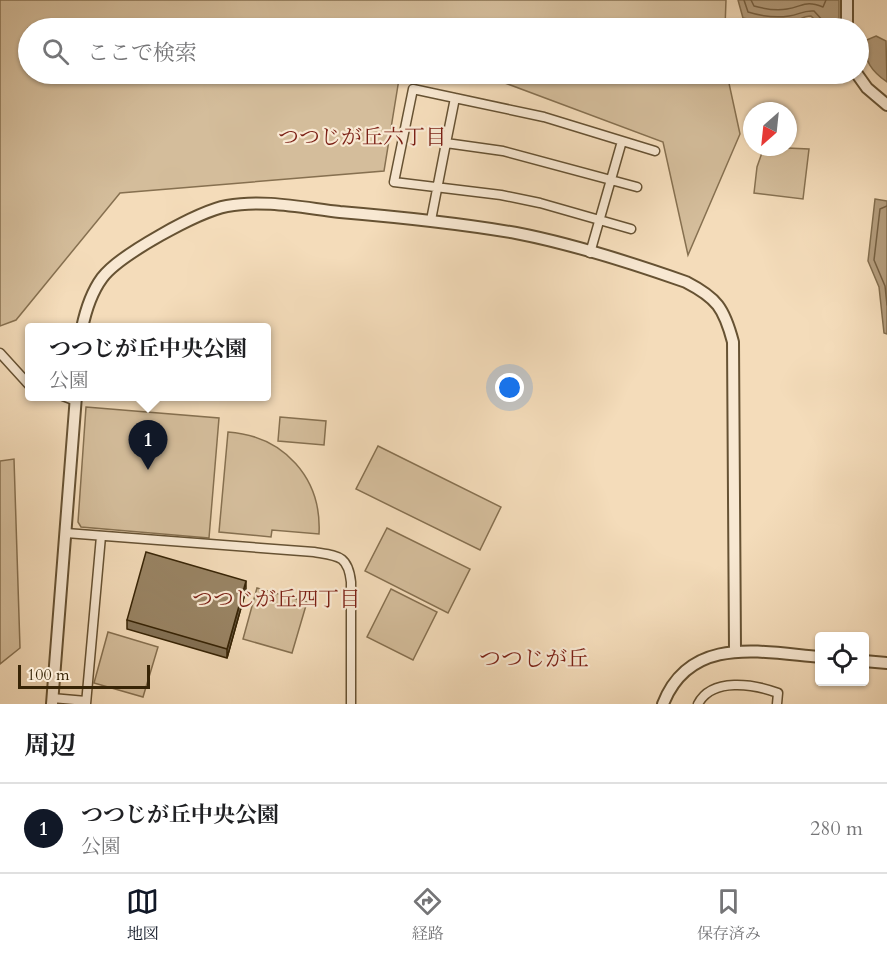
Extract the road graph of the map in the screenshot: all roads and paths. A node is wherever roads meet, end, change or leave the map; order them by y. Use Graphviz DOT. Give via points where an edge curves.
graph roads {
  1 [pos="847,0"];
  2 [pos="847,18"];
  3 [pos="864,84"];
  4 [pos="455,98"];
  5 [pos="887,105"];
  6 [pos="622,141"];
  7 [pos="446,143"];
  8 [pos="655,151"];
  9 [pos="610,179"];
  10 [pos="637,187"];
  11 [pos="438,188"];
  12 [pos="431,220"];
  13 [pos="599,220"];
  14 [pos="631,230"];
  15 [pos="590,252"];
  16 [pos="83,323"];
  17 [pos="0,354"];
  18 [pos="25,381"];
  19 [pos="76,401"];
  20 [pos="66,533"];
  21 [pos="100,536"];
  22 [pos="735,651"];
  23 [pos="815,657"];
  24 [pos="869,661"];
  25 [pos="887,663"];
  26 [pos="52,701"];
  27 [pos="86,702"];
  28 [pos="351,704"];
  29 [pos="663,704"];
  30 [pos="698,704"];
  31 [pos="777,704"];
  1 -- 2 [label="street"];
  3 -- 5 [label="street"];
  4 -- 6 [label="street" via="544,117"];
  4 -- 7 [label="street"];
  4 -- 11 [label="street" via="413,89 394,182"];
  6 -- 8 [label="street"];
  6 -- 9 [label="street"];
  7 -- 9 [label="street" via="503,151"];
  7 -- 11 [label="street"];
  9 -- 10 [label="street"];
  9 -- 13 [label="street"];
  11 -- 12 [label="street"];
  11 -- 13 [label="street" via="520,199"];
  12 -- 15 [label="street" via="518,234"];
  12 -- 16 [label="street" via="255,204 227,206 174,227 104,275 86,307"];
  13 -- 14 [label="street"];
  13 -- 15 [label="street"];
  15 -- 22 [label="street" via="686,282 709,294 727,321 735,374"];
  17 -- 18 [label="street"];
  19 -- 20 [label="street"];
  20 -- 21 [label="street"];
  20 -- 26 [label="street"];
  21 -- 27 [label="street"];
  21 -- 28 [label="street" via="314,552 343,560 350,567 351,582"];
  22 -- 23 [label="street"];
  22 -- 29 [label="street" via="697,662 677,678"];
  24 -- 25 [label="street"];
  26 -- 27 [label="street"];
  30 -- 31 [label="street" via="710,691 731,684 778,693"];
}
